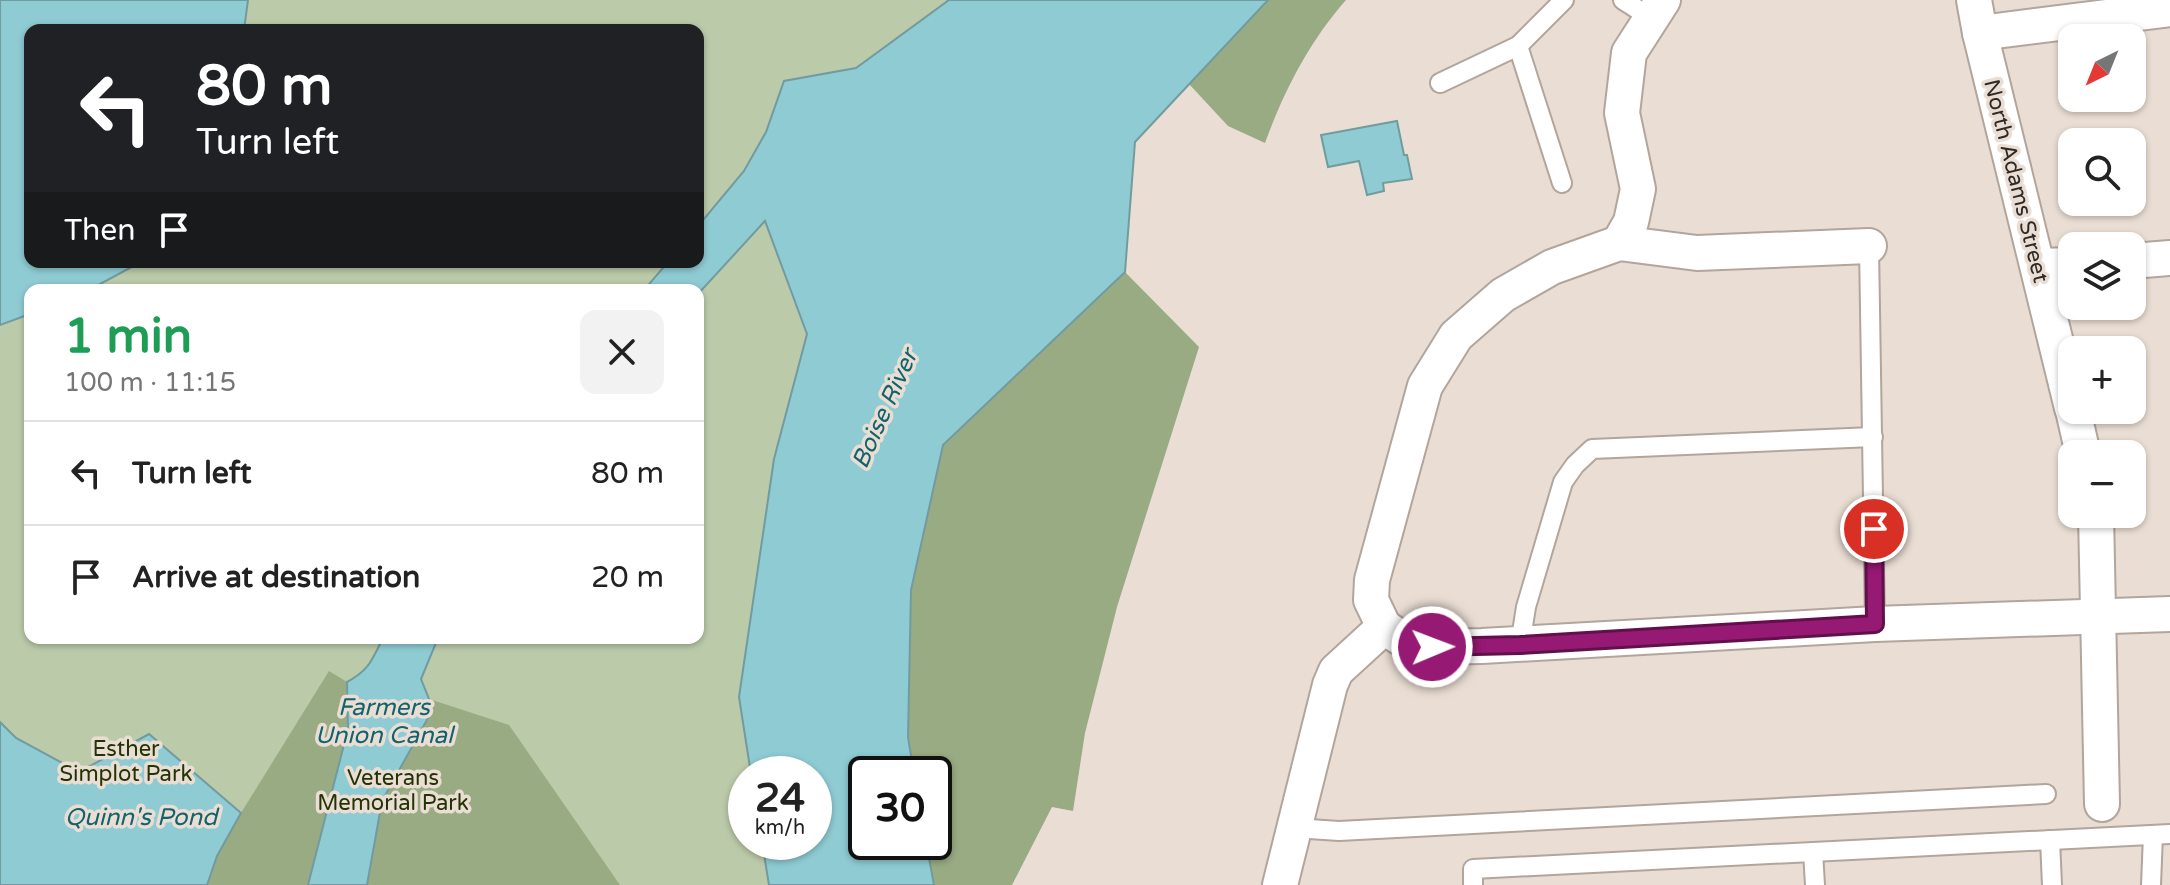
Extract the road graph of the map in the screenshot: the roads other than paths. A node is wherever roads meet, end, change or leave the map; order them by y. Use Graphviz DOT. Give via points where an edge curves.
graph roads {
  1 [pos="1564,0"];
  2 [pos="1974,0"];
  3 [pos="1645,6"];
  4 [pos="2170,9"];
  5 [pos="1980,33"];
  6 [pos="1518,46"];
  7 [pos="1440,83"];
  8 [pos="1562,183"];
  9 [pos="1619,243"];
  10 [pos="1869,246"];
  11 [pos="2170,258"];
  12 [pos="2146,260"];
  13 [pos="2058,265"];
  14 [pos="2038,266"];
  15 [pos="2058,350"];
  16 [pos="1873,437"];
  17 [pos="2096,528"];
  18 [pos="2170,614"];
  19 [pos="2098,616"];
  20 [pos="1875,624"];
  21 [pos="1384,627"];
  22 [pos="1520,645"];
  23 [pos="2046,794"];
  24 [pos="2102,804"];
  25 [pos="1294,828"];
  26 [pos="2162,835"];
  27 [pos="2050,840"];
  28 [pos="1813,852"];
  29 [pos="1280,885"];
  30 [pos="1473,885"];
  31 [pos="1815,885"];
  32 [pos="2052,885"];
  33 [pos="2151,885"];
  1 -- 6 [label="lane"];
  2 -- 5 [label="street, North Adams Street"];
  3 -- 9 [label="street" via="1629,53 1622,113 1638,189 1631,222"];
  4 -- 5 [label="street"];
  5 -- 14 [label="street, North Adams Street"];
  6 -- 7 [label="lane"];
  6 -- 8 [label="lane"];
  9 -- 10 [label="street" via="1697,253"];
  9 -- 21 [label="street" via="1552,267 1503,295 1456,336 1425,386 1372,580 1371,600"];
  10 -- 16 [label="lane"];
  11 -- 12 [label="street"];
  13 -- 14 [label="street"];
  14 -- 15 [label="street, North Adams Street"];
  16 -- 20 [label="lane"];
  16 -- 22 [label="lane" via="1592,449 1563,482"];
  17 -- 19 [label="street"];
  18 -- 19 [label="street"];
  19 -- 20 [label="street"];
  19 -- 24 [label="street"];
  20 -- 22 [label="street"];
  21 -- 22 [label="street" via="1407,642 1432,647"];
  21 -- 25 [label="street" via="1336,671"];
  23 -- 25 [label="lane" via="1339,831"];
  25 -- 29 [label="street"];
  26 -- 27 [label="lane"];
  26 -- 33 [label="lane"];
  27 -- 28 [label="lane"];
  27 -- 32 [label="lane"];
  28 -- 30 [label="lane" via="1473,869"];
  28 -- 31 [label="lane"];
}
